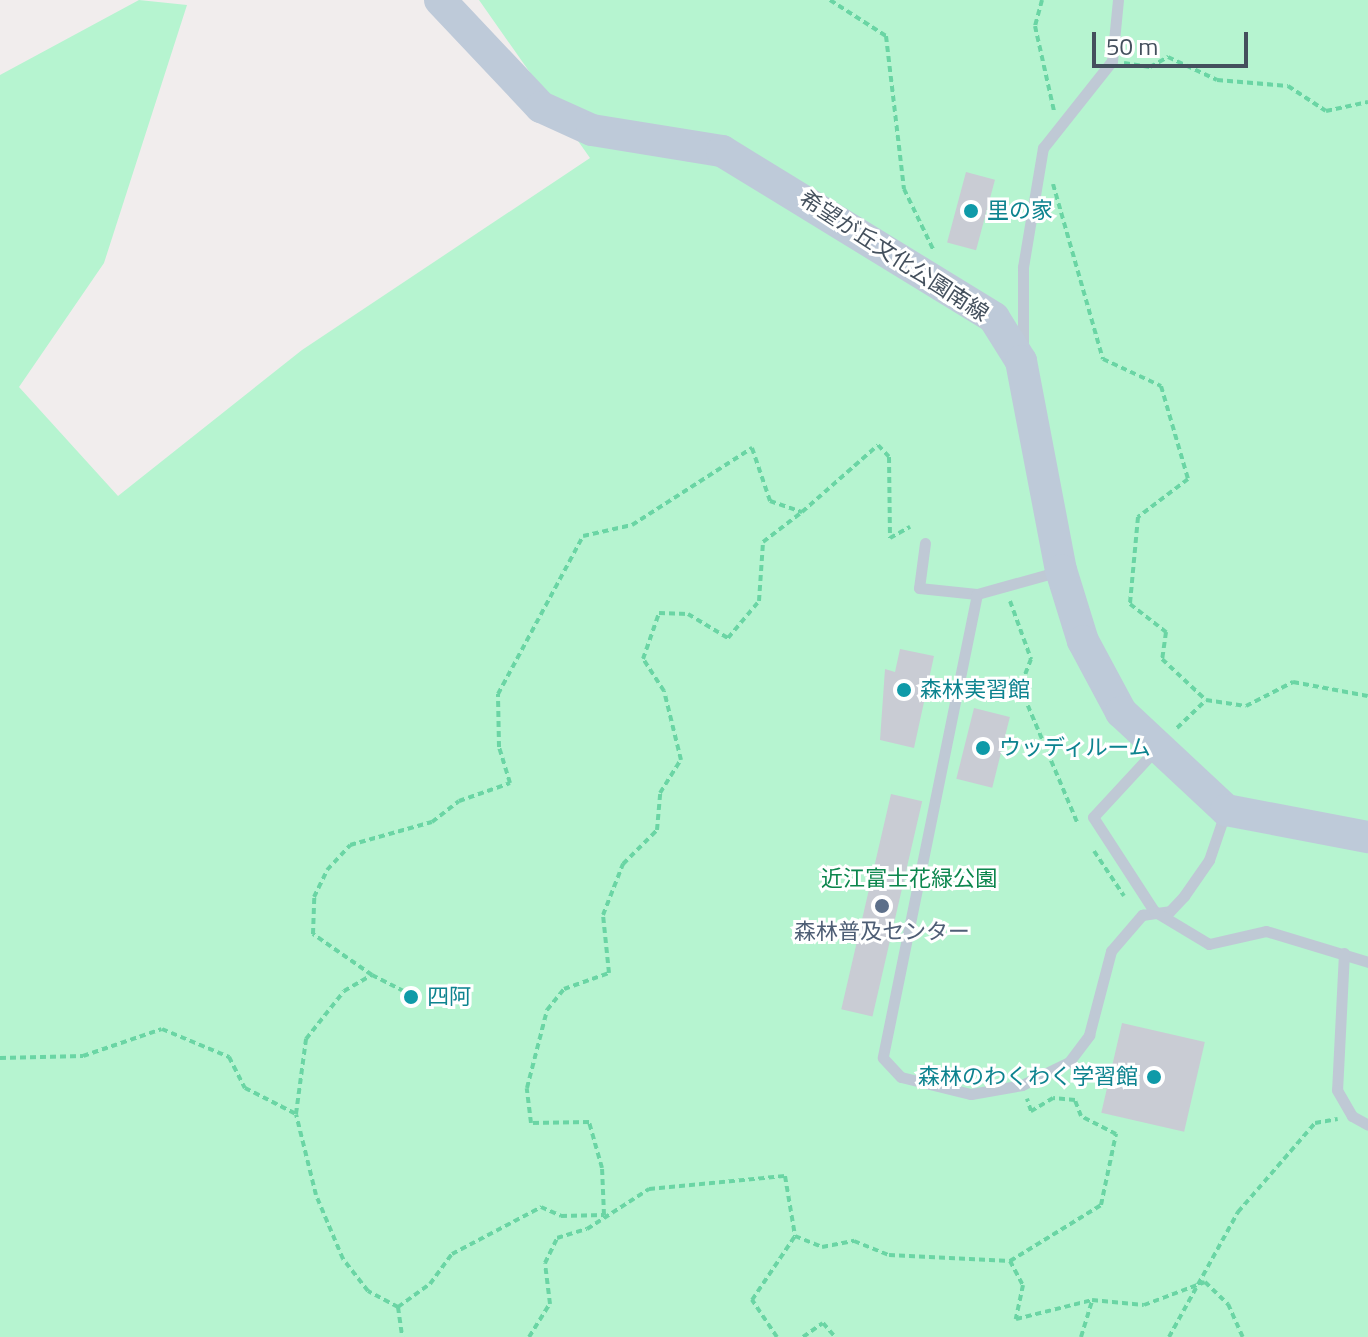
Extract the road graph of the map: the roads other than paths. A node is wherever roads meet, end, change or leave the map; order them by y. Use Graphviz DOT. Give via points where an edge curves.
graph roads {
  1 [pos="440,0"];
  2 [pos="1118,0"];
  3 [pos="1021,361"];
  4 [pos="925,543"];
  5 [pos="1061,570"];
  6 [pos="977,594"];
  7 [pos="1169,736"];
  8 [pos="1226,810"];
  9 [pos="1368,837"];
  10 [pos="1148,913"];
  11 [pos="1344,953"];
  12 [pos="1368,962"];
  13 [pos="1368,1125"];
  1 -- 3 [label="main road, 希望が丘文化公園南線" via="541,107 592,130 722,151 994,318"];
  2 -- 3 [label="lane" via="1112,61 1043,148 1023,267"];
  3 -- 5 [label="main road, 希望が丘文化公園南線"];
  4 -- 6 [label="lane" via="919,588"];
  5 -- 6 [label="lane"];
  5 -- 8 [label="main road, 希望が丘文化公園南線" via="1083,641 1121,712"];
  6 -- 10 [label="lane" via="883,1058 901,1077 945,1092 1022,1085 1069,1062 1089,1035 1111,951"];
  7 -- 10 [label="lane" via="1093,817"];
  8 -- 9 [label="main road"];
  8 -- 10 [label="lane" via="1202,873 1170,911"];
  10 -- 11 [label="lane" via="1209,944 1266,931"];
  11 -- 12 [label="lane"];
  11 -- 13 [label="lane" via="1337,1090 1352,1116"];
}
